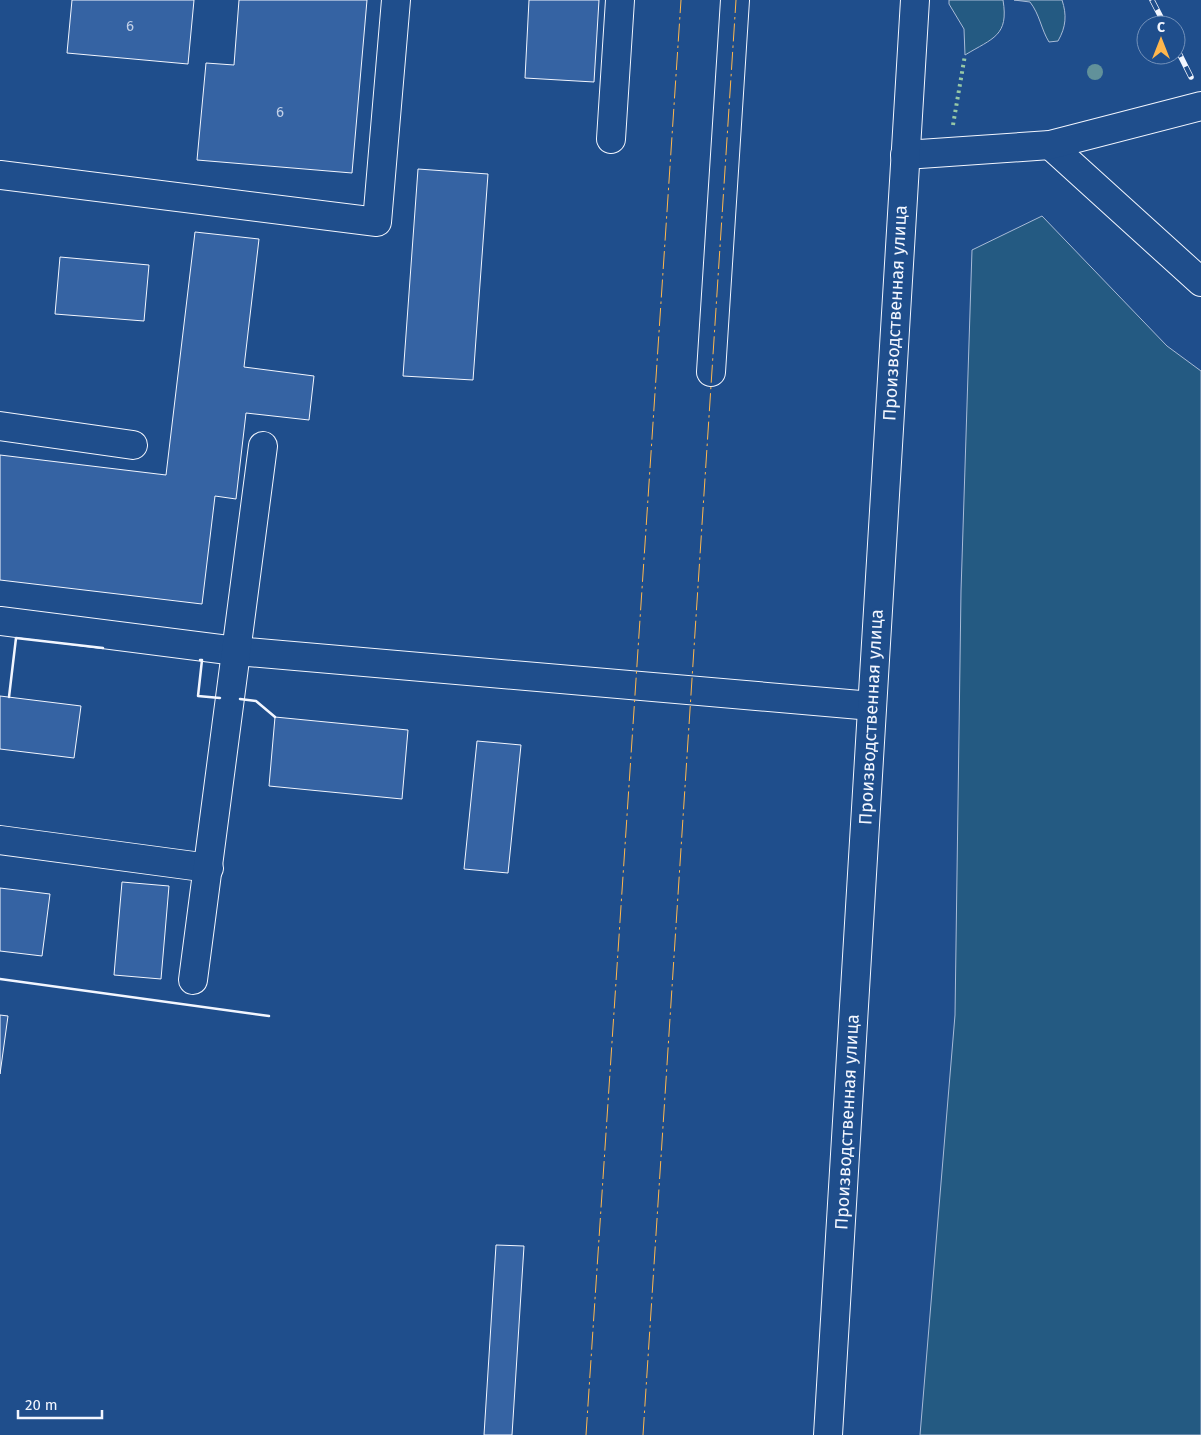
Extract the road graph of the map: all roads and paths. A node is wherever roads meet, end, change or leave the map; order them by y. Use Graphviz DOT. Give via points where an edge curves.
graph roads {
  1 [pos="396,0"];
  2 [pos="620,0"];
  3 [pos="735,0"];
  4 [pos="915,0"];
  5 [pos="1201,106"];
  6 [pos="611,139"];
  7 [pos="1050,145"];
  8 [pos="905,155"];
  9 [pos="0,175"];
  10 [pos="1201,282"];
  11 [pos="711,372"];
  12 [pos="0,426"];
  13 [pos="132,445"];
  14 [pos="263,446"];
  15 [pos="0,621"];
  16 [pos="236,651"];
  17 [pos="872,706"];
  18 [pos="0,840"];
  19 [pos="209,868"];
  20 [pos="193,980"];
  21 [pos="828,1435"];
  1 -- 9 [label="main road" via="377,222"];
  2 -- 6 [label="main road"];
  3 -- 11 [label="main road"];
  4 -- 8 [label="main road, Производственная улица"];
  5 -- 7 [label="main road"];
  7 -- 8 [label="main road"];
  7 -- 10 [label="main road"];
  8 -- 17 [label="main road, Производственная улица"];
  12 -- 13 [label="main road"];
  14 -- 16 [label="main road"];
  15 -- 16 [label="main road"];
  16 -- 17 [label="main road"];
  16 -- 19 [label="main road"];
  17 -- 21 [label="main road, Производственная улица"];
  18 -- 19 [label="main road"];
  19 -- 20 [label="main road"];
}
